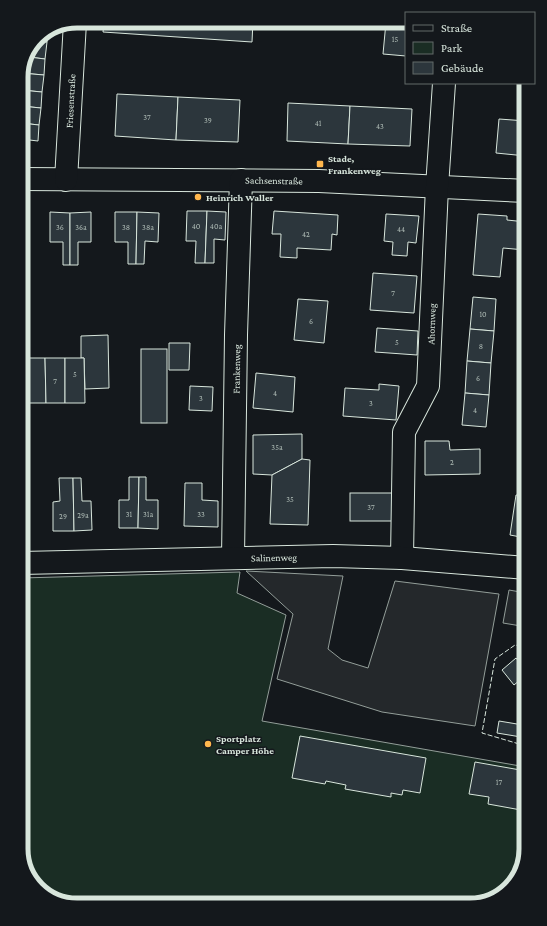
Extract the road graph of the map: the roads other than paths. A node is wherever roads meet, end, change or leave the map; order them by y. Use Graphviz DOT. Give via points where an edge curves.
graph roads {
  1 [pos="75,28"];
  2 [pos="444,84"];
  3 [pos="28,179"];
  4 [pos="66,180"];
  5 [pos="241,180"];
  6 [pos="437,187"];
  7 [pos="519,191"];
  8 [pos="233,558"];
  9 [pos="402,558"];
  10 [pos="28,563"];
  11 [pos="519,567"];
  1 -- 4 [label="street, Friesenstraße"];
  2 -- 6 [label="street, Ahornweg"];
  3 -- 4 [label="street, Sachsenstraße"];
  4 -- 5 [label="street, Sachsenstraße"];
  5 -- 6 [label="street, Sachsenstraße"];
  5 -- 8 [label="street, Frankenweg"];
  6 -- 7 [label="street, Sachsenstraße"];
  6 -- 9 [label="street, Ahornweg" via="428,386 404,432"];
  8 -- 9 [label="street, Salinenweg"];
  8 -- 10 [label="street, Salinenweg"];
  9 -- 11 [label="street, Salinenweg"];
}
